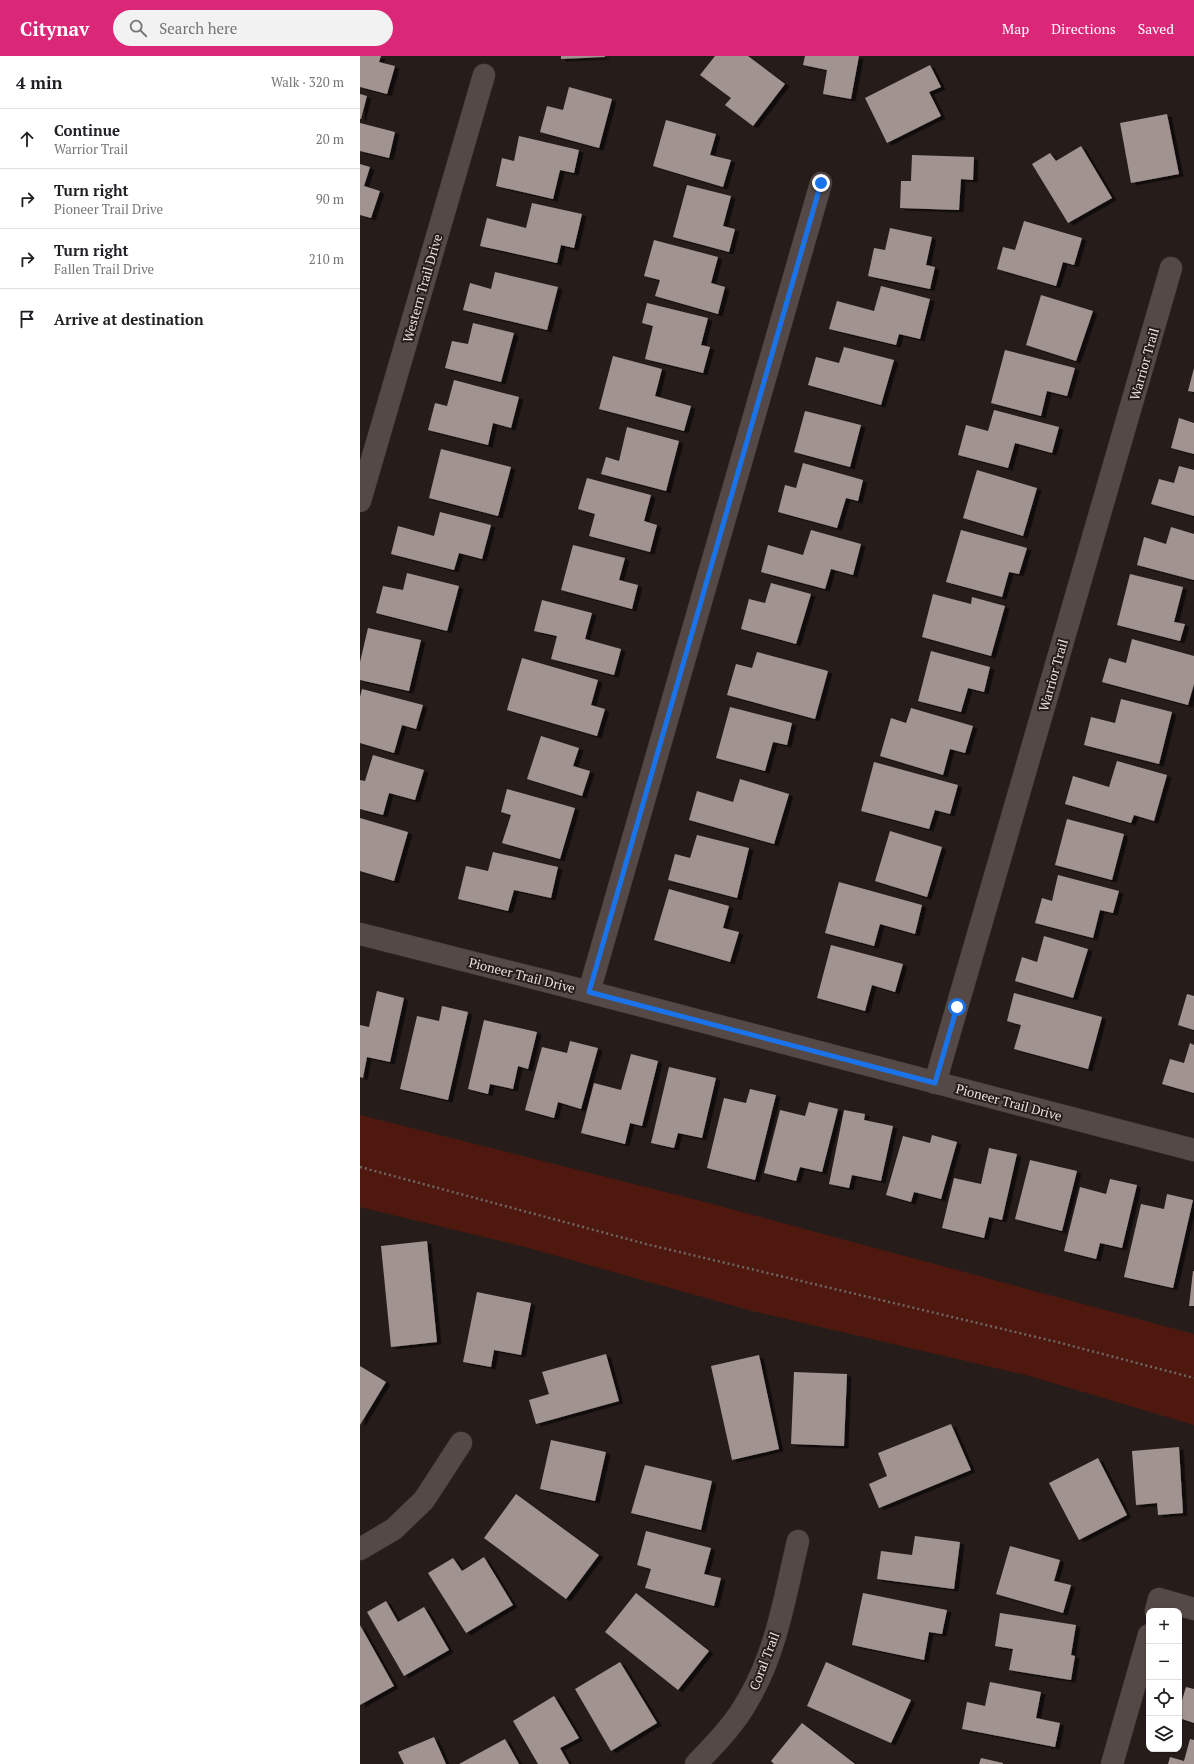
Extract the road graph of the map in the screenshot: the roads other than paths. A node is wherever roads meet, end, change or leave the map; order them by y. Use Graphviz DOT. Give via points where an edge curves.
graph roads {
  1 [pos="484,75"];
  2 [pos="821,183"];
  3 [pos="1171,268"];
  4 [pos="360,501"];
  5 [pos="360,934"];
  6 [pos="589,992"];
  7 [pos="935,1083"];
  8 [pos="1194,1150"];
  9 [pos="461,1443"];
  10 [pos="798,1541"];
  11 [pos="360,1549"];
  12 [pos="1158,1605"];
  13 [pos="1194,1608"];
  14 [pos="1146,1644"];
  15 [pos="696,1764"];
  16 [pos="1112,1764"];
  1 -- 4 [label="street, Western Trail Drive"];
  2 -- 6 [label="street"];
  3 -- 7 [label="street, Warrior Trail"];
  5 -- 6 [label="street, Pioneer Trail Drive"];
  6 -- 7 [label="street, Pioneer Trail Drive"];
  7 -- 8 [label="street, Pioneer Trail Drive"];
  9 -- 11 [label="street" via="424,1500 394,1529"];
  10 -- 15 [label="street, Coral Trail" via="773,1646 762,1674 732,1725"];
  12 -- 13 [label="street"];
  14 -- 16 [label="street"];
}
